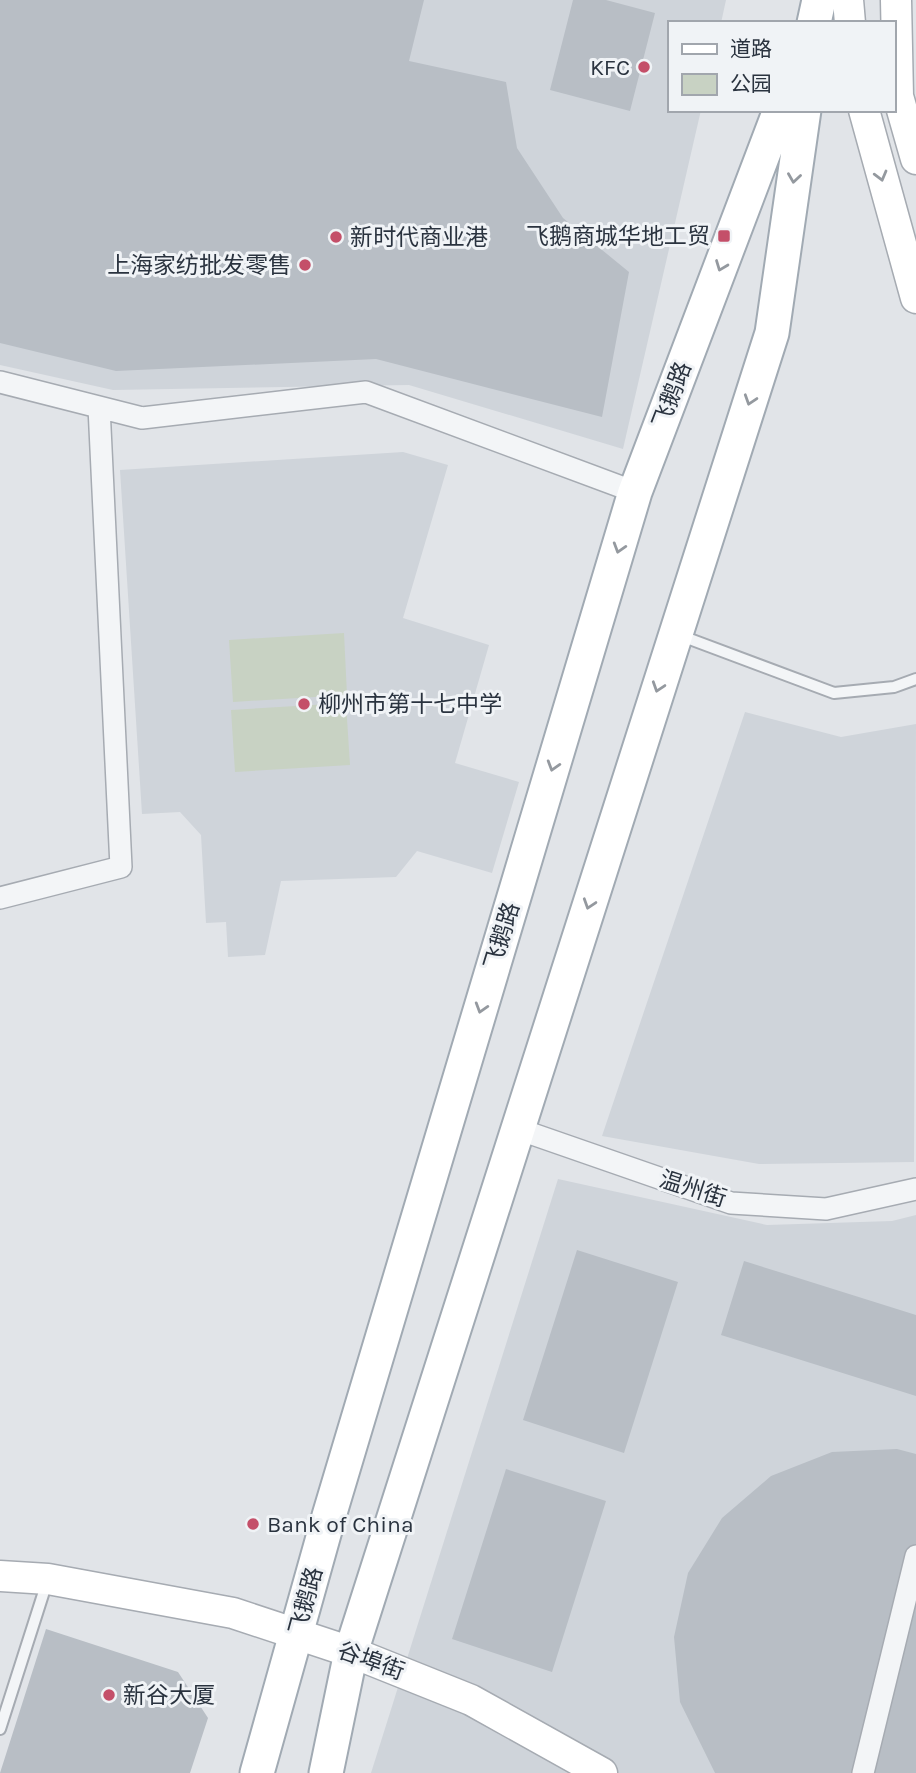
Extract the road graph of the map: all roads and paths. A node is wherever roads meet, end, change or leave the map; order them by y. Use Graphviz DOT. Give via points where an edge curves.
graph roads {
  1 [pos="848,0"];
  2 [pos="896,0"];
  3 [pos="850,21"];
  4 [pos="779,112"];
  5 [pos="804,112"];
  6 [pos="865,112"];
  7 [pos="916,159"];
  8 [pos="916,298"];
  9 [pos="0,382"];
  10 [pos="99,407"];
  11 [pos="635,492"];
  12 [pos="675,633"];
  13 [pos="916,679"];
  14 [pos="0,898"];
  15 [pos="518,1129"];
  16 [pos="916,1189"];
  17 [pos="916,1556"];
  18 [pos="0,1576"];
  19 [pos="48,1579"];
  20 [pos="298,1635"];
  21 [pos="351,1652"];
  22 [pos="0,1729"];
  23 [pos="245,1773"];
  24 [pos="257,1773"];
  25 [pos="326,1773"];
  26 [pos="602,1773"];
  27 [pos="863,1773"];
  1 -- 3 [label="street"];
  2 -- 7 [label="street" via="898,96"];
  4 -- 11 [label="main road, 飞鹅路, one-way"];
  5 -- 12 [label="main road, one-way" via="772,333"];
  6 -- 8 [label="street, one-way"];
  9 -- 10 [label="street"];
  10 -- 11 [label="street" via="142,418 366,393"];
  10 -- 14 [label="street" via="121,867"];
  11 -- 20 [label="main road, 飞鹅路, one-way" via="333,1503"];
  12 -- 13 [label="lane" via="834,693 894,687"];
  12 -- 15 [label="main road, one-way"];
  15 -- 16 [label="street, 温州街" via="732,1203 826,1209"];
  15 -- 21 [label="main road"];
  17 -- 27 [label="street"];
  18 -- 19 [label="street, 谷埠街"];
  19 -- 20 [label="street, 谷埠街" via="233,1613"];
  19 -- 22 [label="lane"];
  20 -- 21 [label="street, 谷埠街"];
  20 -- 23 [label="main road"];
  20 -- 24 [label="main road, 飞鹅路"];
  21 -- 25 [label="main road"];
  21 -- 26 [label="street, 谷埠街" via="471,1700"];
}
